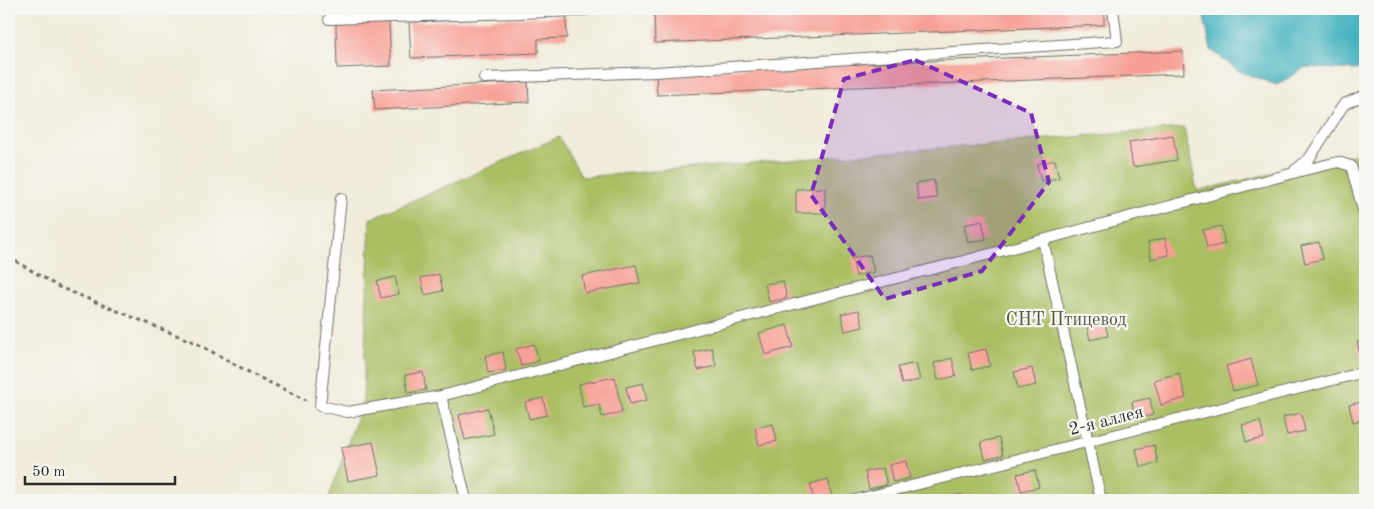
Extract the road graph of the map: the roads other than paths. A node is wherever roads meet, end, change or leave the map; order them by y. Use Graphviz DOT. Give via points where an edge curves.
graph roads {
  1 [pos="589,9"];
  2 [pos="1113,9"];
  3 [pos="329,19"];
  4 [pos="484,78"];
  5 [pos="1365,95"];
  6 [pos="1289,174"];
  7 [pos="341,198"];
  8 [pos="1365,218"];
  9 [pos="1042,240"];
  10 [pos="1365,372"];
  11 [pos="441,396"];
  12 [pos="1088,441"];
  13 [pos="466,500"];
  14 [pos="855,500"];
  15 [pos="1101,500"];
  1 -- 3 [label="lane"];
  2 -- 4 [label="lane" via="1117,41 656,72"];
  5 -- 6 [label="lane" via="1344,104 1309,159"];
  6 -- 8 [label="lane" via="1338,162 1351,166"];
  6 -- 9 [label="lane"];
  7 -- 11 [label="lane" via="320,406 348,412"];
  9 -- 11 [label="lane"];
  9 -- 12 [label="lane"];
  10 -- 12 [label="lane, 2-я аллея"];
  11 -- 13 [label="lane"];
  12 -- 14 [label="lane, 2-я аллея"];
  12 -- 15 [label="lane"];
}
